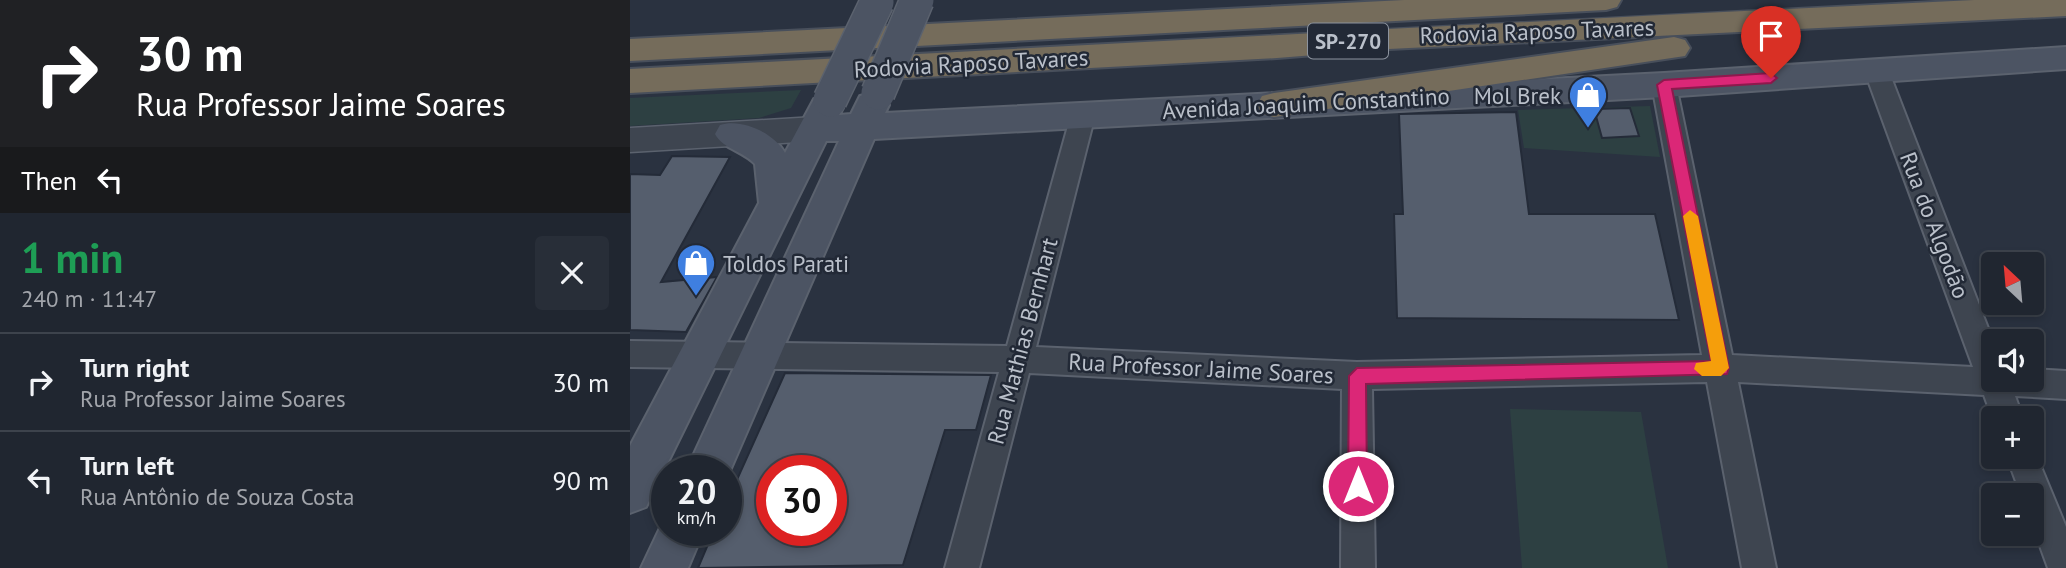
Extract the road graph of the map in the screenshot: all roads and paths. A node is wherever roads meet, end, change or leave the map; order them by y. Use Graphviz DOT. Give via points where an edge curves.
graph roads {
  1 [pos="917,0"];
  2 [pos="1606,0"];
  3 [pos="878,1"];
  4 [pos="2066,6"];
  5 [pos="2003,9"];
  6 [pos="630,50"];
  7 [pos="2066,58"];
  8 [pos="1877,72"];
  9 [pos="630,81"];
  10 [pos="1664,85"];
  11 [pos="878,93"];
  12 [pos="1274,105"];
  13 [pos="823,114"];
  14 [pos="1083,115"];
  15 [pos="863,127"];
  16 [pos="732,134"];
  17 [pos="630,140"];
  18 [pos="777,204"];
  19 [pos="1981,346"];
  20 [pos="630,354"];
  21 [pos="701,357"];
  22 [pos="760,358"];
  23 [pos="1017,359"];
  24 [pos="1721,368"];
  25 [pos="1357,376"];
  26 [pos="1981,379"];
  27 [pos="2044,383"];
  28 [pos="2066,385"];
  29 [pos="715,455"];
  30 [pos="2028,469"];
  31 [pos="630,491"];
  32 [pos="674,546"];
  33 [pos="664,568"];
  34 [pos="962,568"];
  35 [pos="1358,568"];
  36 [pos="1759,568"];
  37 [pos="2065,568"];
  1 -- 11 [label="main road, bridge"];
  2 -- 6 [label="highway, Rodovia Raposo Tavares / SP-270"];
  3 -- 13 [label="main road, bridge"];
  4 -- 5 [label="highway, Rodovia Raposo Tavares / SP-270"];
  5 -- 9 [label="highway, Rodovia Raposo Tavares / SP-270"];
  5 -- 12 [label="highway" via="1733,40"];
  7 -- 8 [label="main road, Avenida Joaquim Constantino"];
  8 -- 10 [label="main road, Avenida Joaquim Constantino"];
  8 -- 19 [label="street, Rua do Algodão"];
  10 -- 12 [label="main road, Avenida Joaquim Constantino"];
  10 -- 24 [label="street"];
  11 -- 13 [label="main road" via="850,116"];
  11 -- 15 [label="main road"];
  12 -- 14 [label="main road, Avenida Joaquim Constantino"];
  13 -- 15 [label="main road, Avenida Joaquim Constantino"];
  13 -- 16 [label="street, Avenida Joaquim Constantino"];
  13 -- 18 [label="main road"];
  14 -- 15 [label="main road, Avenida Joaquim Constantino"];
  14 -- 23 [label="street, Rua Mathias Bernhart"];
  15 -- 22 [label="main road"];
  16 -- 17 [label="street, Avenida Joaquim Constantino"];
  16 -- 18 [label="main road" via="770,152"];
  18 -- 21 [label="main road"];
  20 -- 21 [label="street, Rua Professor Jaime Soares"];
  21 -- 22 [label="street, Rua Professor Jaime Soares"];
  21 -- 31 [label="main road"];
  22 -- 23 [label="street, Rua Professor Jaime Soares"];
  22 -- 29 [label="main road"];
  23 -- 25 [label="street, Rua Professor Jaime Soares"];
  23 -- 34 [label="street, Rua Mathias Bernhart"];
  24 -- 25 [label="street, Rua Professor Jaime Soares"];
  24 -- 26 [label="street, Rua Professor Jaime Soares"];
  24 -- 36 [label="street"];
  25 -- 35 [label="street"];
  27 -- 28 [label="street, Rua Professor Jaime Soares"];
  30 -- 37 [label="street"];
  32 -- 33 [label="main road"];
}
